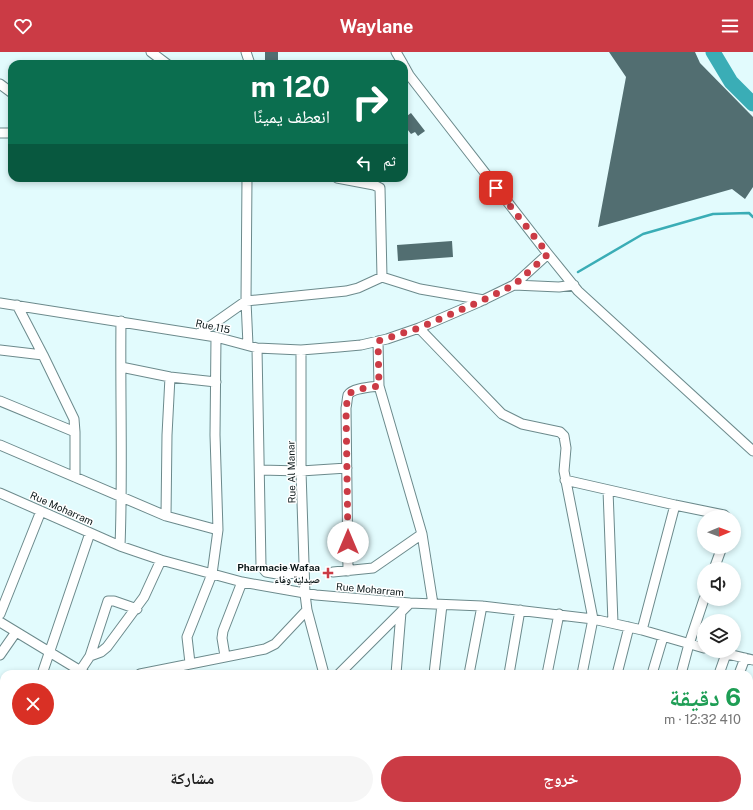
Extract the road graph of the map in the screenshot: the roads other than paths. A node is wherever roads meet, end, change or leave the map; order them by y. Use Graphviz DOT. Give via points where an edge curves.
graph roads {
  1 [pos="151,52"];
  2 [pos="162,60"];
  3 [pos="408,73"];
  4 [pos="0,84"];
  5 [pos="8,91"];
  6 [pos="247,182"];
  7 [pos="358,182"];
  8 [pos="548,254"];
  9 [pos="382,278"];
  10 [pos="514,285"];
  11 [pos="574,286"];
  12 [pos="484,300"];
  13 [pos="246,301"];
  14 [pos="0,303"];
  15 [pos="16,306"];
  16 [pos="121,321"];
  17 [pos="419,328"];
  18 [pos="199,334"];
  19 [pos="216,337"];
  20 [pos="378,341"];
  21 [pos="248,345"];
  22 [pos="257,348"];
  23 [pos="0,350"];
  24 [pos="301,350"];
  25 [pos="43,355"];
  26 [pos="121,367"];
  27 [pos="170,377"];
  28 [pos="216,382"];
  29 [pos="379,386"];
  30 [pos="0,401"];
  31 [pos="76,432"];
  32 [pos="0,445"];
  33 [pos="753,451"];
  34 [pos="347,468"];
  35 [pos="260,470"];
  36 [pos="301,471"];
  37 [pos="75,477"];
  38 [pos="565,480"];
  39 [pos="608,490"];
  40 [pos="0,494"];
  41 [pos="122,496"];
  42 [pos="675,505"];
  43 [pos="700,510"];
  44 [pos="40,511"];
  45 [pos="166,516"];
  46 [pos="218,530"];
  47 [pos="90,533"];
  48 [pos="422,534"];
  49 [pos="120,546"];
  50 [pos="161,560"];
  51 [pos="348,571"];
  52 [pos="333,572"];
  53 [pos="304,573"];
  54 [pos="212,574"];
  55 [pos="242,582"];
  56 [pos="305,594"];
  57 [pos="410,603"];
  58 [pos="438,604"];
  59 [pos="482,606"];
  60 [pos="702,606"];
  61 [pos="137,609"];
  62 [pos="307,610"];
  63 [pos="520,610"];
  64 [pos="401,612"];
  65 [pos="0,614"];
  66 [pos="559,614"];
  67 [pos="593,618"];
  68 [pos="0,622"];
  69 [pos="613,623"];
  70 [pos="629,627"];
  71 [pos="642,630"];
  72 [pos="16,632"];
  73 [pos="663,637"];
  74 [pos="689,644"];
  75 [pos="697,646"];
  76 [pos="49,652"];
  77 [pos="0,655"];
  78 [pos="90,656"];
  79 [pos="225,656"];
  80 [pos="725,658"];
  81 [pos="749,659"];
  82 [pos="190,663"];
  83 [pos="43,670"];
  84 [pos="80,670"];
  85 [pos="84,670"];
  86 [pos="158,670"];
  87 [pos="323,670"];
  88 [pos="342,670"];
  89 [pos="396,670"];
  90 [pos="434,670"];
  91 [pos="470,670"];
  92 [pos="510,670"];
  93 [pos="548,670"];
  94 [pos="583,670"];
  95 [pos="618,670"];
  96 [pos="653,670"];
  97 [pos="682,670"];
  98 [pos="720,670"];
  99 [pos="742,670"];
  1 -- 2 [label="street"];
  3 -- 8 [label="street"];
  4 -- 5 [label="street"];
  6 -- 13 [label="street"];
  7 -- 9 [label="street" via="380,188"];
  8 -- 10 [label="street"];
  8 -- 11 [label="street"];
  9 -- 12 [label="street" via="420,289"];
  9 -- 13 [label="street" via="346,291"];
  10 -- 11 [label="street"];
  10 -- 12 [label="street, Rue 115"];
  11 -- 33 [label="street"];
  12 -- 17 [label="street, Rue 115"];
  13 -- 18 [label="street"];
  13 -- 21 [label="street"];
  14 -- 15 [label="street, Rue 115"];
  15 -- 16 [label="street, Rue 115"];
  15 -- 25 [label="street"];
  16 -- 18 [label="street, Rue 115"];
  16 -- 26 [label="street"];
  17 -- 20 [label="street, Rue 115"];
  17 -- 38 [label="street" via="502,414 522,424 563,434"];
  18 -- 19 [label="street, Rue 115"];
  19 -- 21 [label="street, Rue 115"];
  19 -- 28 [label="street"];
  20 -- 24 [label="street, Rue 115"];
  20 -- 29 [label="street"];
  21 -- 22 [label="street, Rue 115"];
  22 -- 24 [label="street, Rue 115"];
  22 -- 35 [label="street"];
  23 -- 25 [label="street"];
  24 -- 36 [label="street, Rue Al Manar"];
  25 -- 31 [label="street" via="74,419"];
  26 -- 27 [label="street"];
  26 -- 41 [label="street"];
  27 -- 28 [label="street"];
  27 -- 45 [label="street"];
  28 -- 46 [label="street"];
  29 -- 34 [label="street" via="351,392 348,397"];
  29 -- 48 [label="street"];
  30 -- 31 [label="street"];
  31 -- 37 [label="street"];
  32 -- 37 [label="street"];
  34 -- 36 [label="street"];
  34 -- 51 [label="street"];
  35 -- 36 [label="street"];
  35 -- 53 [label="street" via="261,566 266,572 277,574"];
  36 -- 53 [label="street, Rue Al Manar"];
  37 -- 41 [label="street"];
  38 -- 39 [label="street"];
  38 -- 67 [label="street"];
  39 -- 42 [label="street"];
  39 -- 69 [label="street"];
  40 -- 44 [label="street, Rue Moharram"];
  41 -- 45 [label="street"];
  41 -- 49 [label="street"];
  42 -- 43 [label="street"];
  42 -- 71 [label="street"];
  44 -- 47 [label="street, Rue Moharram"];
  44 -- 65 [label="street"];
  45 -- 46 [label="street"];
  46 -- 54 [label="street"];
  47 -- 49 [label="street, Rue Moharram"];
  47 -- 76 [label="street"];
  48 -- 51 [label="street" via="373,568"];
  48 -- 58 [label="street"];
  49 -- 50 [label="street, Rue Moharram"];
  50 -- 54 [label="street, Rue Moharram"];
  50 -- 61 [label="street"];
  51 -- 52 [label="street"];
  53 -- 56 [label="street, Rue Al Manar"];
  54 -- 55 [label="street, Rue Moharram"];
  54 -- 82 [label="street" via="187,637"];
  55 -- 56 [label="street, Rue Moharram"];
  55 -- 79 [label="street" via="223,631"];
  56 -- 57 [label="street, Rue Moharram"];
  56 -- 62 [label="street, Rue Al Manar"];
  57 -- 58 [label="street, Rue Moharram"];
  57 -- 64 [label="street"];
  58 -- 59 [label="street, Rue Moharram"];
  58 -- 90 [label="street"];
  59 -- 63 [label="street, Rue Moharram"];
  59 -- 91 [label="street"];
  60 -- 74 [label="street"];
  61 -- 78 [label="street" via="107,647"];
  61 -- 78 [label="street" via="114,601 108,602"];
  62 -- 79 [label="street" via="273,646"];
  62 -- 87 [label="street, Rue Al Manar"];
  63 -- 66 [label="street, Rue Moharram"];
  63 -- 92 [label="street"];
  64 -- 88 [label="street"];
  64 -- 89 [label="street"];
  66 -- 67 [label="street, Rue Moharram"];
  66 -- 93 [label="street"];
  67 -- 69 [label="street, Rue Moharram"];
  67 -- 94 [label="street"];
  68 -- 72 [label="street"];
  69 -- 70 [label="street, Rue Moharram"];
  70 -- 71 [label="street, Rue Moharram"];
  70 -- 95 [label="street"];
  71 -- 73 [label="street, Rue Moharram"];
  72 -- 76 [label="street"];
  72 -- 77 [label="street"];
  73 -- 74 [label="street, Rue Moharram"];
  73 -- 96 [label="street"];
  74 -- 75 [label="street, Rue Moharram"];
  74 -- 97 [label="street"];
  76 -- 83 [label="street"];
  76 -- 84 [label="street"];
  78 -- 85 [label="street"];
  79 -- 82 [label="street"];
  80 -- 98 [label="street"];
  81 -- 99 [label="street"];
  82 -- 86 [label="street"];
}
